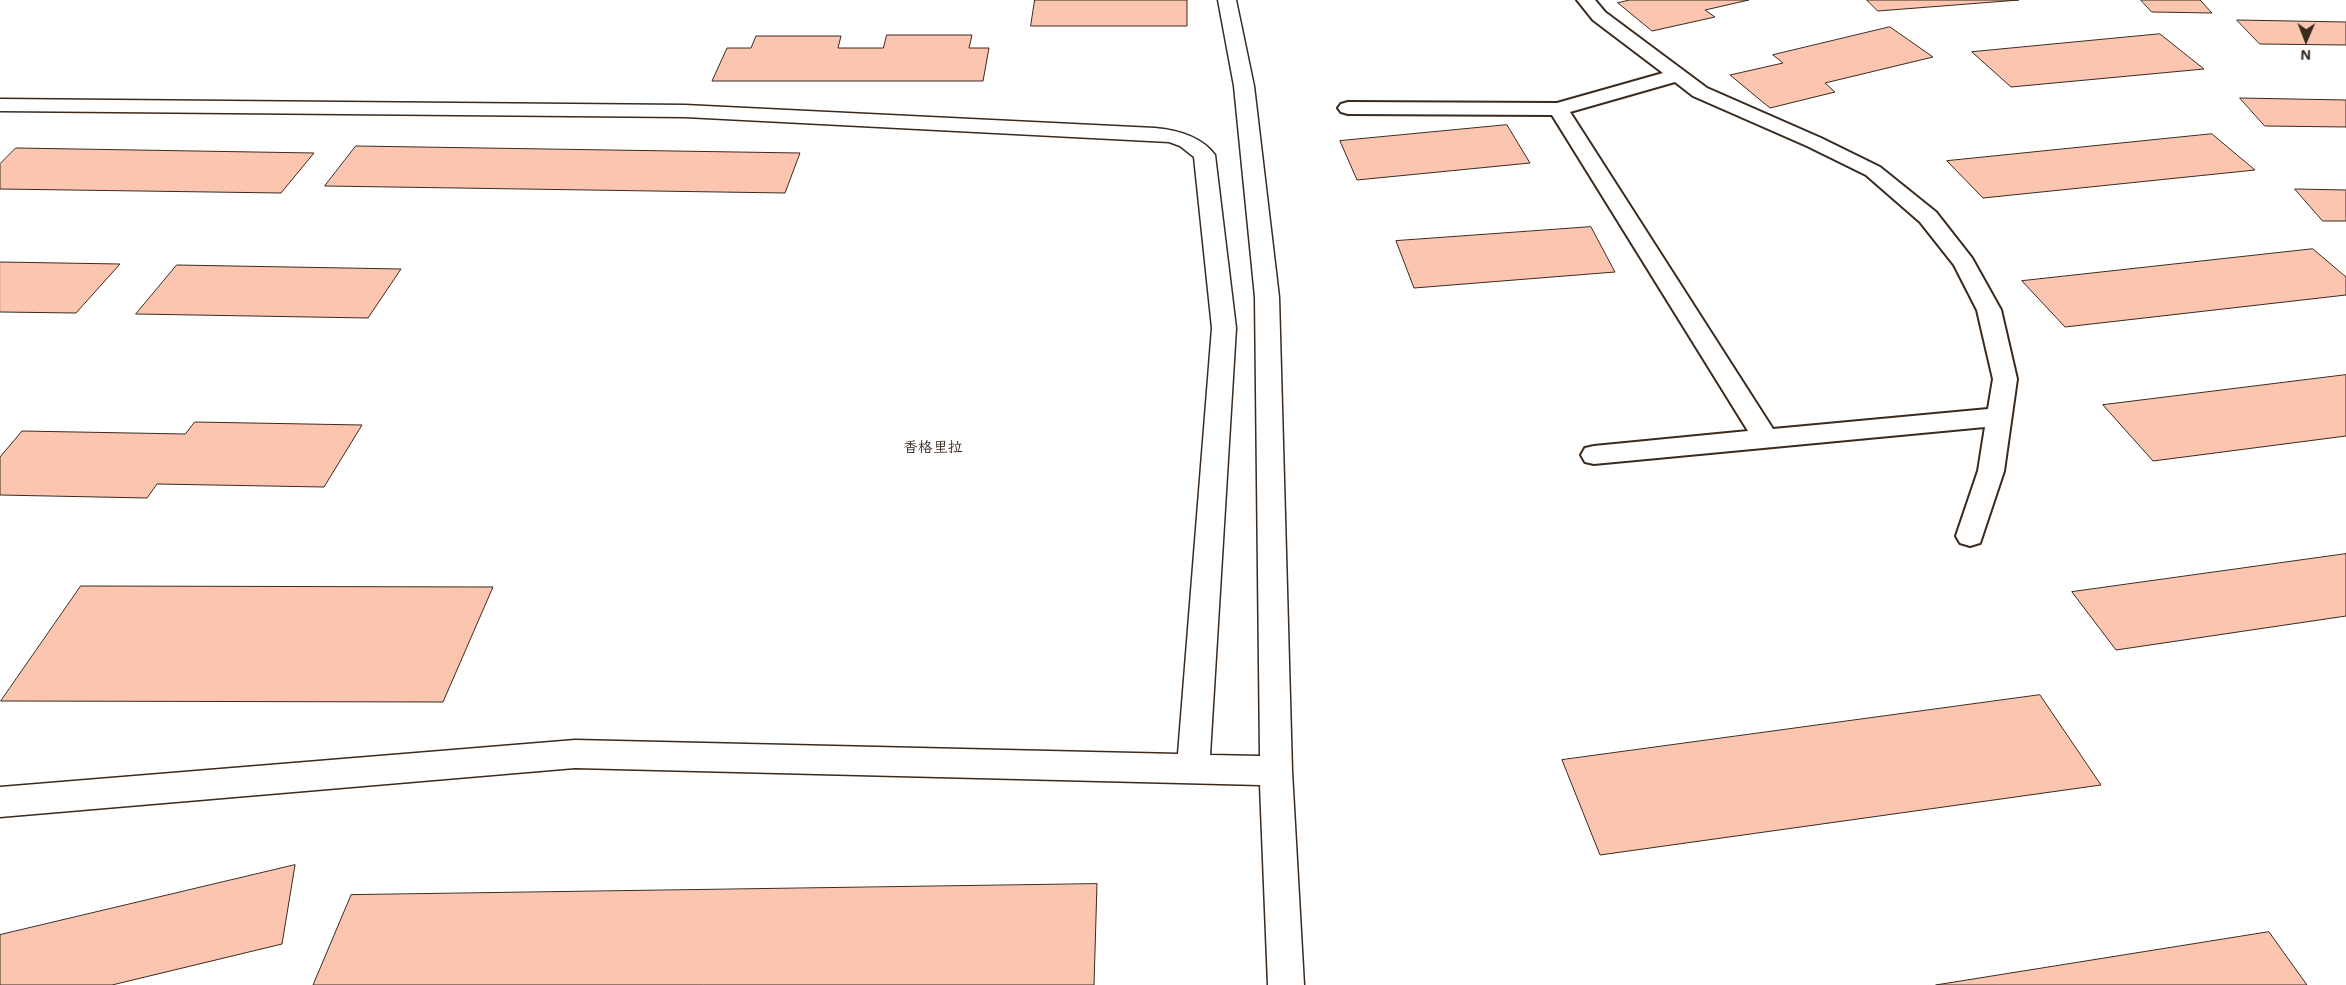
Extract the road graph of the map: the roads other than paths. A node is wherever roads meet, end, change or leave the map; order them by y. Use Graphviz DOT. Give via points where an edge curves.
graph roads {
  1 [pos="1227,0"];
  2 [pos="1586,0"];
  3 [pos="1678,75"];
  4 [pos="0,105"];
  5 [pos="1348,108"];
  6 [pos="1558,108"];
  7 [pos="1999,417"];
  8 [pos="1766,439"];
  9 [pos="1594,455"];
  10 [pos="1970,536"];
  11 [pos="1193,770"];
  12 [pos="1276,771"];
  13 [pos="0,802"];
  14 [pos="1286,985"];
  1 -- 12 [label="street" via="1244,86 1267,298"];
  2 -- 3 [label="lane" via="1599,16"];
  3 -- 6 [label="lane"];
  3 -- 7 [label="lane" via="1700,92 1873,171 1928,217 1964,262 1988,310 2005,379"];
  4 -- 11 [label="street" via="685,111 1171,135 1196,146 1204,155 1224,328"];
  5 -- 6 [label="lane"];
  6 -- 8 [label="lane"];
  7 -- 8 [label="lane"];
  7 -- 10 [label="lane" via="1991,471"];
  8 -- 9 [label="lane"];
  11 -- 12 [label="street"];
  11 -- 13 [label="street" via="575,754"];
  12 -- 14 [label="street"];
}
